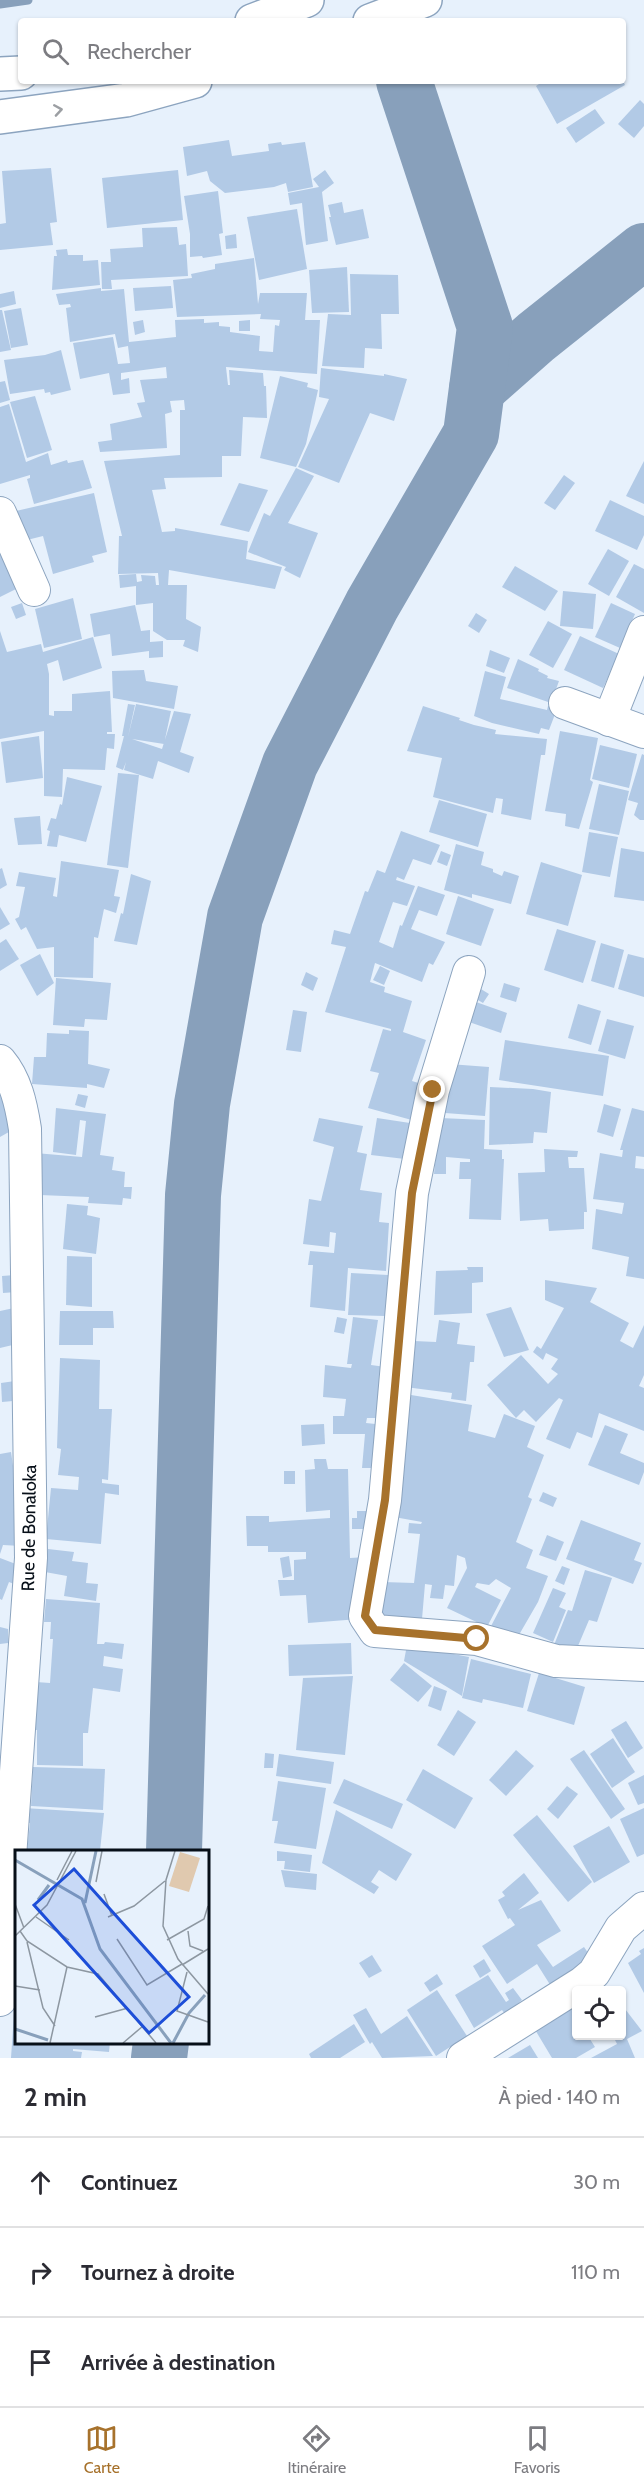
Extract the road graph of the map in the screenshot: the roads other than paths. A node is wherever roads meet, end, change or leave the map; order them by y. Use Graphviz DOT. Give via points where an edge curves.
graph roads {
  1 [pos="426,0"];
  2 [pos="296,4"];
  3 [pos="260,18"];
  4 [pos="378,18"];
  5 [pos="18,73"];
  6 [pos="0,74"];
  7 [pos="184,84"];
  8 [pos="0,117"];
  9 [pos="0,513"];
  10 [pos="34,590"];
  11 [pos="644,632"];
  12 [pos="565,703"];
  13 [pos="609,720"];
  14 [pos="644,732"];
  15 [pos="470,972"];
  16 [pos="0,1061"];
  17 [pos="644,1665"];
  18 [pos="12,1667"];
  19 [pos="644,1908"];
  20 [pos="2,1948"];
  21 [pos="0,2000"];
  22 [pos="463,2058"];
  1 -- 4 [label="main road"];
  2 -- 3 [label="main road"];
  5 -- 6 [label="main road"];
  8 -- 7 [label="main road, one-way" via="126,100"];
  9 -- 10 [label="street"];
  11 -- 13 [label="street"];
  12 -- 13 [label="street"];
  13 -- 14 [label="street"];
  15 -- 17 [label="street" via="433,1090 412,1193 385,1500 365,1616 375,1630 477,1639 556,1661"];
  16 -- 18 [label="street, Rue de Bonaloka" via="20,1100 25,1129 31,1558"];
  18 -- 20 [label="street, Rue de Bonaloka"];
  19 -- 22 [label="street" via="621,1928 594,1972 582,1983"];
  20 -- 21 [label="street, Rue de Bonaloka"];
}
